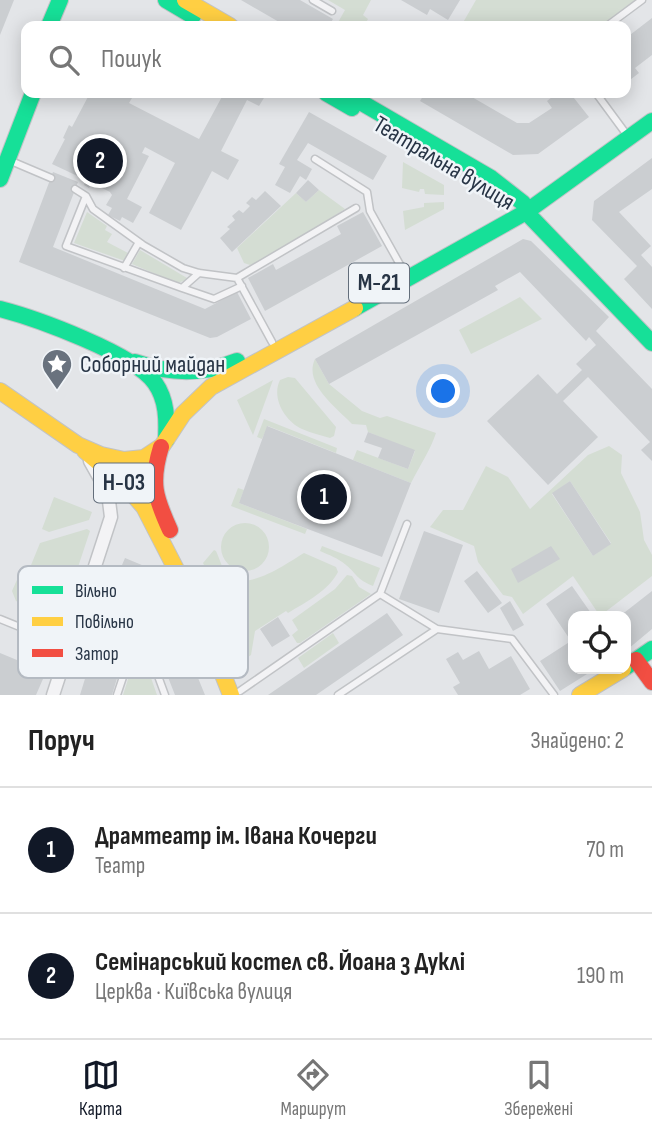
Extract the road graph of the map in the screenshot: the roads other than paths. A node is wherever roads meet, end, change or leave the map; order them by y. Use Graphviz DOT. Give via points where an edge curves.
graph roads {
  1 [pos="60,0"];
  2 [pos="69,0"];
  3 [pos="166,0"];
  4 [pos="185,0"];
  5 [pos="313,0"];
  6 [pos="642,0"];
  7 [pos="332,11"];
  8 [pos="51,21"];
  9 [pos="61,21"];
  10 [pos="202,21"];
  11 [pos="221,21"];
  12 [pos="614,21"];
  13 [pos="22,98"];
  14 [pos="31,98"];
  15 [pos="334,98"];
  16 [pos="354,98"];
  17 [pos="600,98"];
  18 [pos="652,110"];
  19 [pos="652,121"];
  20 [pos="624,131"];
  21 [pos="4,156"];
  22 [pos="315,159"];
  23 [pos="51,178"];
  24 [pos="0,179"];
  25 [pos="75,189"];
  26 [pos="86,196"];
  27 [pos="356,208"];
  28 [pos="521,208"];
  29 [pos="139,242"];
  30 [pos="124,268"];
  31 [pos="403,270"];
  32 [pos="199,273"];
  33 [pos="237,278"];
  34 [pos="242,285"];
  35 [pos="182,288"];
  36 [pos="0,302"];
  37 [pos="0,309"];
  38 [pos="30,318"];
  39 [pos="272,342"];
  40 [pos="652,343"];
  41 [pos="135,362"];
  42 [pos="0,391"];
  43 [pos="0,407"];
  44 [pos="30,412"];
  45 [pos="164,443"];
  46 [pos="82,449"];
  47 [pos="407,524"];
  48 [pos="95,566"];
  49 [pos="174,566"];
  50 [pos="186,566"];
  51 [pos="380,594"];
  52 [pos="0,619"];
  53 [pos="18,626"];
  54 [pos="437,629"];
  55 [pos="652,649"];
  56 [pos="631,663"];
  57 [pos="631,667"];
  58 [pos="614,674"];
  59 [pos="59,678"];
  60 [pos="123,678"];
  61 [pos="159,678"];
  62 [pos="229,678"];
  63 [pos="652,682"];
  64 [pos="237,694"];
  65 [pos="53,695"];
  66 [pos="117,695"];
  67 [pos="166,695"];
  68 [pos="338,695"];
  69 [pos="554,695"];
  70 [pos="580,695"];
  1 -- 8 [label="main road"];
  2 -- 9 [label="main road"];
  3 -- 10 [label="main road"];
  4 -- 11 [label="main road"];
  5 -- 7 [label="lane"];
  6 -- 12 [label="lane"];
  13 -- 21 [label="main road"];
  14 -- 21 [label="main road"];
  15 -- 28 [label="main road, Театральна вулиця"];
  16 -- 28 [label="main road, Театральна вулиця" via="491,178"];
  17 -- 20 [label="lane"];
  18 -- 20 [label="main road, М-21"];
  19 -- 28 [label="main road, М-21"];
  20 -- 28 [label="main road, М-21"];
  21 -- 23 [label="lane"];
  21 -- 24 [label="main road"];
  22 -- 31 [label="lane" via="367,192 370,211"];
  25 -- 26 [label="lane"];
  26 -- 29 [label="lane" via="93,209"];
  26 -- 30 [label="lane" via="66,246"];
  27 -- 33 [label="lane"];
  28 -- 31 [label="main road, М-21"];
  28 -- 40 [label="main road, Театральна вулиця"];
  28 -- 45 [label="main road, М-21" via="211,387 189,407"];
  29 -- 30 [label="lane"];
  29 -- 32 [label="lane"];
  30 -- 35 [label="lane"];
  31 -- 39 [label="main road, М-21"];
  32 -- 33 [label="lane"];
  32 -- 35 [label="lane"];
  33 -- 34 [label="lane"];
  34 -- 35 [label="lane" via="214,299"];
  34 -- 39 [label="lane"];
  36 -- 38 [label="main road, М-21"];
  37 -- 38 [label="main road"];
  38 -- 41 [label="main road, М-21"];
  39 -- 41 [label="main road, М-21" via="235,362 202,372 164,371"];
  41 -- 45 [label="main road, М-21" via="165,402"];
  42 -- 44 [label="main road"];
  43 -- 44 [label="street" via="17,406"];
  44 -- 46 [label="main road"];
  45 -- 46 [label="main road" via="148,455 125,459"];
  45 -- 50 [label="main road, Н-03" via="152,472 154,493"];
  46 -- 48 [label="street" via="108,493 111,517"];
  46 -- 49 [label="main road, Н-03" via="127,486 144,507"];
  47 -- 51 [label="lane"];
  51 -- 54 [label="lane"];
  51 -- 64 [label="lane"];
  52 -- 53 [label="lane"];
  54 -- 68 [label="lane"];
  54 -- 69 [label="lane" via="512,639"];
  55 -- 56 [label="main road"];
  57 -- 63 [label="main road"];
  58 -- 70 [label="main road"];
  59 -- 65 [label="street"];
  60 -- 66 [label="lane"];
  61 -- 67 [label="lane"];
  62 -- 64 [label="main road, Н-03"];
}
